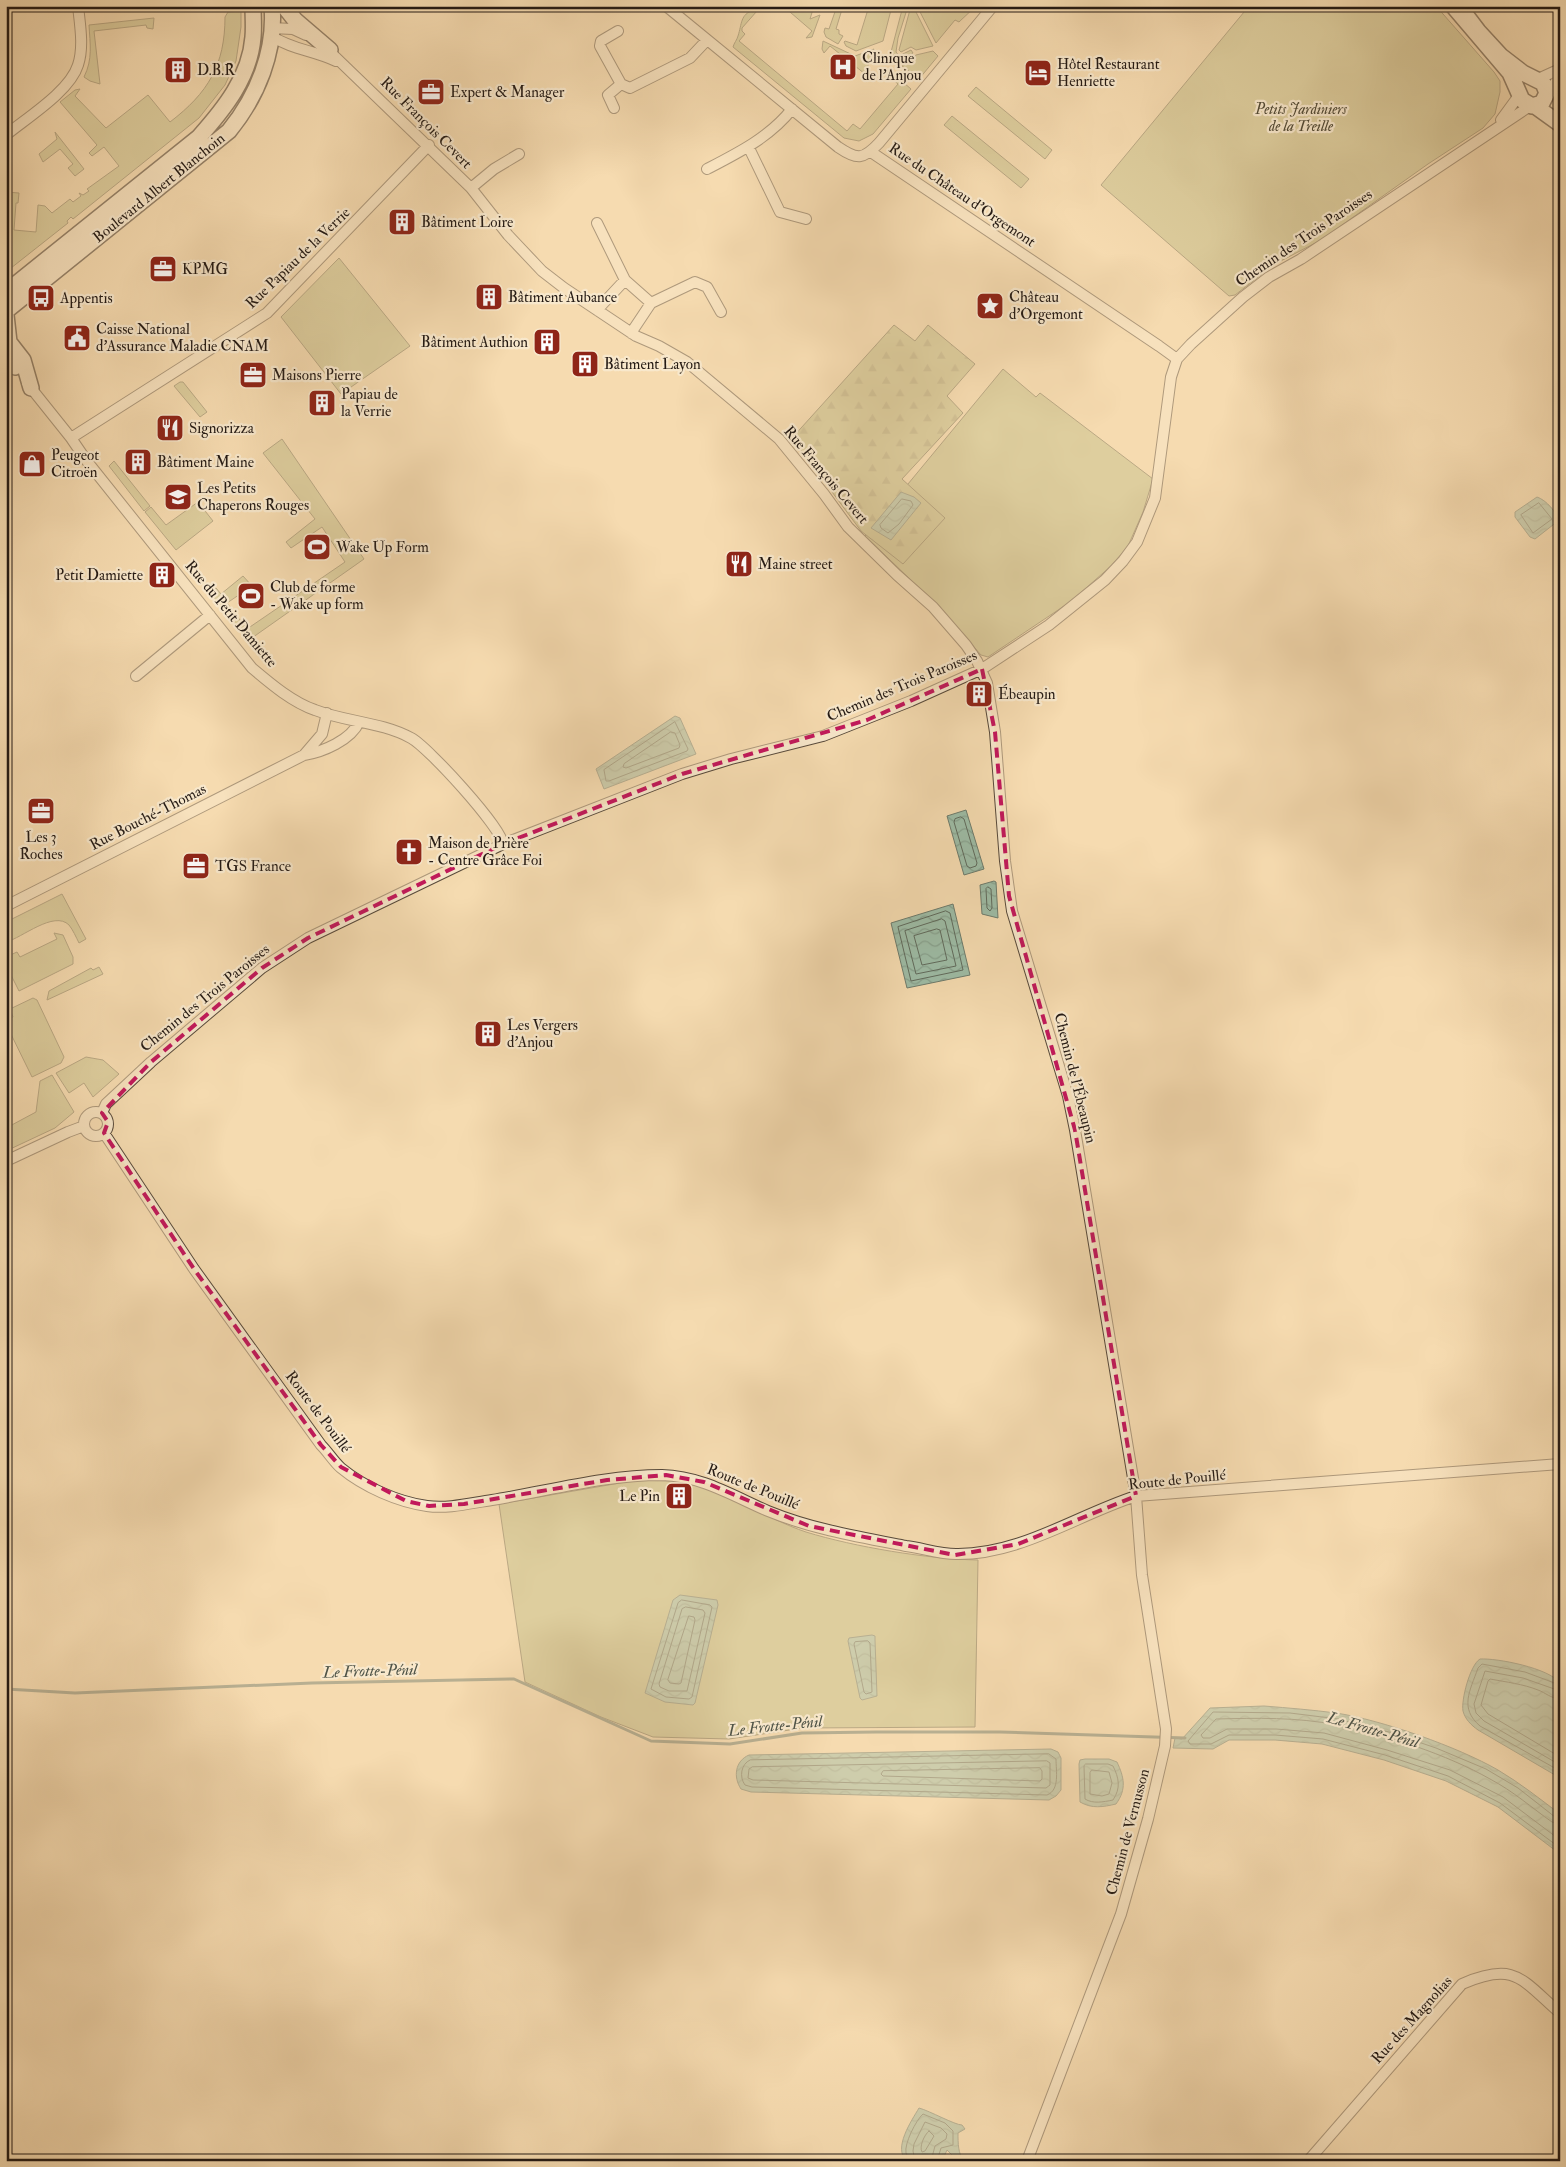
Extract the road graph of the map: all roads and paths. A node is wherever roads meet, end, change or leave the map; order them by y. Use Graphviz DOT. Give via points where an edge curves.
graph roads {
  1 [pos="78,6"];
  2 [pos="253,6"];
  3 [pos="260,6"];
  4 [pos="272,6"];
  5 [pos="284,6"];
  6 [pos="666,6"];
  7 [pos="993,6"];
  8 [pos="1453,6"];
  9 [pos="1459,6"];
  10 [pos="618,31"];
  11 [pos="264,33"];
  12 [pos="707,40"];
  13 [pos="330,50"];
  14 [pos="1560,69"];
  15 [pos="1560,78"];
  16 [pos="361,79"];
  17 [pos="620,84"];
  18 [pos="1520,93"];
  19 [pos="1538,93"];
  20 [pos="614,108"];
  21 [pos="792,108"];
  22 [pos="1560,113"];
  23 [pos="1560,124"];
  24 [pos="1490,132"];
  25 [pos="6,135"];
  26 [pos="429,146"];
  27 [pos="749,148"];
  28 [pos="871,152"];
  29 [pos="520,154"];
  30 [pos="707,169"];
  31 [pos="471,188"];
  32 [pos="806,219"];
  33 [pos="597,223"];
  34 [pos="54,253"];
  35 [pos="625,280"];
  36 [pos="6,283"];
  37 [pos="6,292"];
  38 [pos="651,303"];
  39 [pos="597,310"];
  40 [pos="721,312"];
  41 [pos="6,313"];
  42 [pos="631,333"];
  43 [pos="1176,359"];
  44 [pos="9,362"];
  45 [pos="32,388"];
  46 [pos="71,438"];
  47 [pos="210,615"];
  48 [pos="982,669"];
  49 [pos="136,676"];
  50 [pos="327,713"];
  51 [pos="359,722"];
  52 [pos="304,755"];
  53 [pos="503,844"];
  54 [pos="6,906"];
  55 [pos="102,1113"];
  56 [pos="84,1126"];
  57 [pos="104,1133"];
  58 [pos="6,1160"];
  59 [pos="1560,1464"];
  60 [pos="1136,1496"];
  61 [pos="1560,2013"];
  62 [pos="1027,2161"];
  63 [pos="1308,2161"];
  1 -- 25 [label="street" via="81,43 76,71 66,85"];
  2 -- 11 [label="street, Boulevard Albert Blanchoin"];
  3 -- 11 [label="street"];
  4 -- 11 [label="street, Boulevard Albert Blanchoin"];
  5 -- 13 [label="street" via="295,20"];
  6 -- 12 [label="street, Rue du Château d'Orgemont"];
  7 -- 28 [label="street"];
  8 -- 18 [label="street" via="1510,73"];
  9 -- 19 [label="street" via="1478,31"];
  10 -- 17 [label="street" via="601,41 600,46"];
  11 -- 13 [label="street, Rue François Cevert" via="284,28 299,32"];
  11 -- 16 [label="street, Rue François Cevert" via="289,46 337,61"];
  11 -- 34 [label="street, Boulevard Albert Blanchoin" via="249,57 233,96 199,137"];
  11 -- 41 [label="street, Boulevard Albert Blanchoin" via="259,82 244,113 229,131"];
  12 -- 17 [label="street" via="690,58 630,88"];
  12 -- 21 [label="street, Rue du Château d'Orgemont"];
  13 -- 16 [label="street, Rue François Cevert"];
  14 -- 19 [label="street"];
  15 -- 19 [label="street"];
  16 -- 26 [label="street, Rue François Cevert"];
  17 -- 20 [label="street" via="608,95"];
  18 -- 19 [label="street" via="1524,82"];
  18 -- 24 [label="street, Chemin des Trois Paroisses"];
  19 -- 22 [label="street"];
  19 -- 23 [label="street"];
  19 -- 24 [label="street, Chemin des Trois Paroisses"];
  21 -- 27 [label="street"];
  21 -- 28 [label="street, Rue du Château d'Orgemont" via="848,154 859,157"];
  24 -- 43 [label="street, Chemin des Trois Paroisses" via="1301,259 1269,277"];
  26 -- 31 [label="street, Rue François Cevert"];
  26 -- 46 [label="street, Rue Papiau de la Verrie" via="267,313"];
  27 -- 30 [label="street"];
  27 -- 32 [label="street" via="780,212"];
  28 -- 43 [label="street, Rue du Château d'Orgemont"];
  29 -- 31 [label="street, Rue François Cevert"];
  31 -- 39 [label="street, Rue François Cevert" via="529,259"];
  33 -- 35 [label="street"];
  34 -- 36 [label="street" via="42,251"];
  34 -- 37 [label="street, Boulevard Albert Blanchoin"];
  35 -- 38 [label="street"];
  35 -- 39 [label="street"];
  38 -- 40 [label="street" via="695,282 707,288"];
  38 -- 42 [label="street"];
  39 -- 42 [label="street, Rue François Cevert"];
  41 -- 45 [label="street" via="9,342 23,360"];
  42 -- 48 [label="street, Rue François Cevert" via="688,362 779,439 848,527 933,607"];
  43 -- 48 [label="street, Chemin des Trois Paroisses" via="1155,498 1137,542 1105,580 1072,608"];
  44 -- 45 [label="street, Rue du Petit Damiette"];
  45 -- 46 [label="street, Rue du Petit Damiette"];
  46 -- 47 [label="street, Rue du Petit Damiette"];
  47 -- 49 [label="street"];
  47 -- 50 [label="street, Rue du Petit Damiette" via="252,668 302,704"];
  48 -- 53 [label="street, Chemin des Trois Paroisses" via="868,720 823,736 682,774"];
  48 -- 60 [label="street, Chemin de l'Ébeaupin" via="995,732 1009,896 1068,1096"];
  50 -- 51 [label="street, Rue du Petit Damiette"];
  50 -- 52 [label="street, Rue Bouché-Thomas" via="322,734"];
  51 -- 52 [label="street, Rue Bouché-Thomas" via="354,731 338,742 315,754"];
  51 -- 53 [label="street, Rue du Petit Damiette" via="410,737 419,744 482,810 499,832"];
  52 -- 54 [label="street, Rue Bouché-Thomas"];
  53 -- 55 [label="street, Chemin des Trois Paroisses" via="308,938 262,968 151,1062 106,1104"];
  55 -- 56 [label="street" via="87,1115"];
  55 -- 57 [label="street" via="108,1122"];
  56 -- 57 [label="street" via="92,1135"];
  56 -- 58 [label="street"];
  57 -- 60 [label="street, Route de Pouillé" via="194,1268 321,1445 341,1468 363,1482 406,1501 429,1506 464,1504 642,1475 674,1476 704,1482 809,1526 955,1555 989,1552 1018,1544"];
  59 -- 60 [label="street, Route de Pouillé"];
  60 -- 62 [label="street, Chemin de Vernusson" via="1142,1575 1165,1723 1165,1746 1122,1914"];
  61 -- 63 [label="street, Rue des Magnolias" via="1518,1977 1508,1973 1484,1975 1462,1984"];
}
